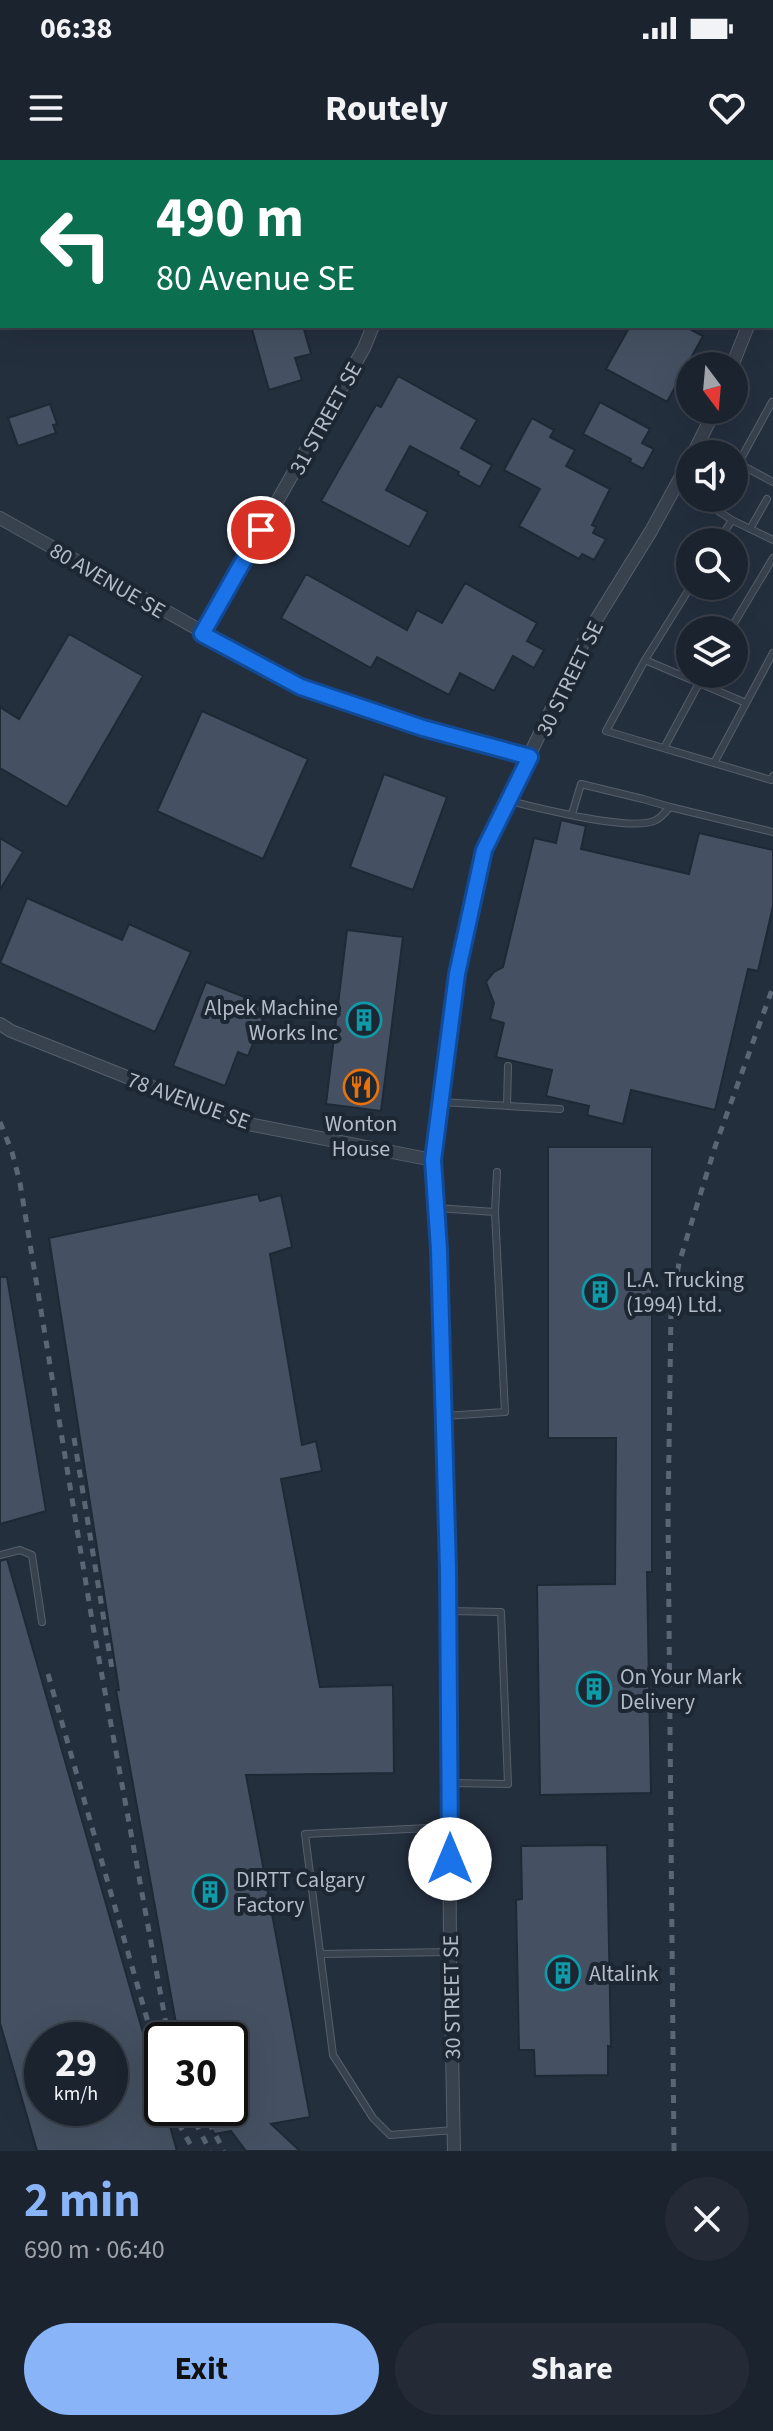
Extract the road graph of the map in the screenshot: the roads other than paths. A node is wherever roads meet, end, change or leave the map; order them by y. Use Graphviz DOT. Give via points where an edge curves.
graph roads {
  1 [pos="372,328"];
  2 [pos="747,328"];
  3 [pos="738,352"];
  4 [pos="772,402"];
  5 [pos="748,442"];
  6 [pos="748,468"];
  7 [pos="773,482"];
  8 [pos="676,485"];
  9 [pos="767,499"];
  10 [pos="720,512"];
  11 [pos="0,518"];
  12 [pos="732,520"];
  13 [pos="727,528"];
  14 [pos="750,529"];
  15 [pos="773,540"];
  16 [pos="773,558"];
  17 [pos="682,600"];
  18 [pos="738,616"];
  19 [pos="202,634"];
  20 [pos="772,659"];
  21 [pos="645,660"];
  22 [pos="676,672"];
  23 [pos="697,688"];
  24 [pos="713,688"];
  25 [pos="746,703"];
  26 [pos="664,748"];
  27 [pos="530,757"];
  28 [pos="714,763"];
  29 [pos="773,776"];
  30 [pos="508,801"];
  31 [pos="670,807"];
  32 [pos="572,814"];
  33 [pos="773,832"];
  34 [pos="0,1024"];
  35 [pos="508,1066"];
  36 [pos="440,1102"];
  37 [pos="507,1106"];
  38 [pos="560,1109"];
  39 [pos="433,1160"];
  40 [pos="497,1172"];
  41 [pos="436,1208"];
  42 [pos="495,1212"];
  43 [pos="444,1416"];
  44 [pos="0,1555"];
  45 [pos="449,1611"];
  46 [pos="42,1622"];
  47 [pos="450,1783"];
  48 [pos="450,1827"];
  49 [pos="450,1952"];
  50 [pos="320,1954"];
  51 [pos="454,2130"];
  52 [pos="454,2151"];
  1 -- 19 [label="street, 31 STREET SE"];
  2 -- 3 [label="street"];
  4 -- 5 [label="lane"];
  6 -- 7 [label="lane"];
  8 -- 27 [label="street, 30 STREET SE" via="588,633"];
  9 -- 14 [label="lane"];
  10 -- 12 [label="lane"];
  11 -- 19 [label="street, 80 AVENUE SE"];
  12 -- 13 [label="lane"];
  12 -- 14 [label="lane"];
  14 -- 15 [label="lane"];
  16 -- 18 [label="lane"];
  17 -- 21 [label="lane"];
  19 -- 27 [label="street, 80 AVENUE SE" via="301,687"];
  20 -- 25 [label="lane"];
  21 -- 22 [label="lane"];
  21 -- 26 [label="lane" via="606,731"];
  23 -- 26 [label="lane"];
  24 -- 25 [label="lane"];
  25 -- 28 [label="lane"];
  26 -- 28 [label="lane"];
  27 -- 30 [label="street, 30 STREET SE"];
  28 -- 29 [label="lane" via="771,780"];
  30 -- 32 [label="lane"];
  30 -- 36 [label="street, 30 STREET SE" via="484,850 457,974"];
  31 -- 32 [label="lane" via="656,821 632,824"];
  31 -- 32 [label="lane" via="581,784"];
  31 -- 33 [label="lane"];
  34 -- 39 [label="street, 78 AVENUE SE" via="243,1123"];
  35 -- 37 [label="lane"];
  36 -- 37 [label="lane"];
  36 -- 39 [label="street, 30 STREET SE"];
  37 -- 38 [label="lane"];
  39 -- 41 [label="street, 30 STREET SE"];
  40 -- 42 [label="lane"];
  41 -- 42 [label="lane"];
  41 -- 43 [label="street, 30 STREET SE"];
  42 -- 43 [label="lane" via="505,1412"];
  43 -- 45 [label="street, 30 STREET SE"];
  44 -- 46 [label="lane" via="20,1550 32,1555"];
  45 -- 47 [label="street, 30 STREET SE"];
  45 -- 47 [label="lane" via="501,1612 508,1784"];
  47 -- 48 [label="street, 30 STREET SE"];
  48 -- 49 [label="street, 30 STREET SE"];
  48 -- 50 [label="lane" via="305,1834"];
  49 -- 50 [label="lane"];
  49 -- 51 [label="street, 30 STREET SE"];
  50 -- 51 [label="lane" via="333,2055 373,2118 390,2135"];
  51 -- 52 [label="street, 30 STREET SE"];
}
